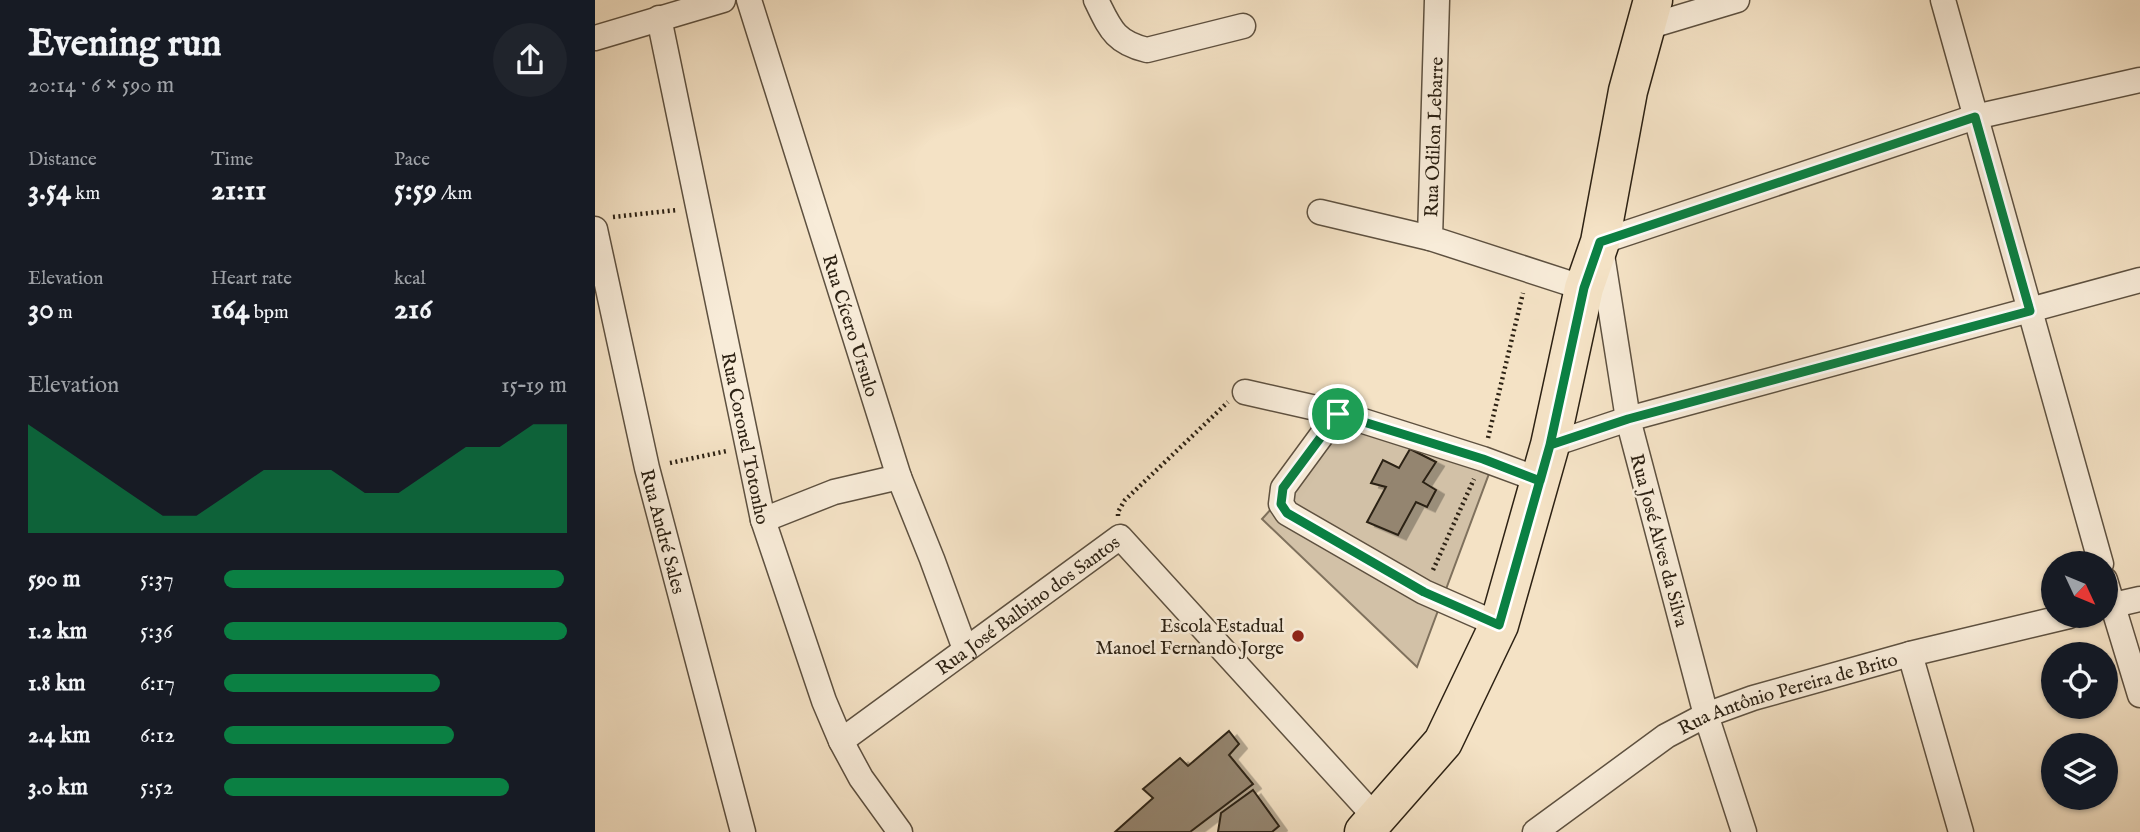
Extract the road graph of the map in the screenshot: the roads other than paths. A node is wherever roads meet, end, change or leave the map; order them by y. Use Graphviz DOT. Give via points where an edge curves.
graph roads {
  1 [pos="723,0"];
  2 [pos="749,0"];
  3 [pos="1096,0"];
  4 [pos="1437,0"];
  5 [pos="1737,0"];
  6 [pos="1943,0"];
  7 [pos="1650,13"];
  8 [pos="659,18"];
  9 [pos="1243,26"];
  10 [pos="595,38"];
  11 [pos="2140,80"];
  12 [pos="1975,117"];
  13 [pos="1320,212"];
  14 [pos="599,235"];
  15 [pos="1430,238"];
  16 [pos="1600,242"];
  17 [pos="2140,280"];
  18 [pos="1584,288"];
  19 [pos="2030,311"];
  20 [pos="1245,392"];
  21 [pos="1338,414"];
  22 [pos="1628,419"];
  23 [pos="1545,463"];
  24 [pos="899,477"];
  25 [pos="763,520"];
  26 [pos="2097,551"];
  27 [pos="2140,599"];
  28 [pos="2118,604"];
  29 [pos="2041,623"];
  30 [pos="1499,625"];
  31 [pos="2117,628"];
  32 [pos="965,649"];
  33 [pos="1910,654"];
  34 [pos="2140,695"];
  35 [pos="1706,715"];
  36 [pos="841,741"];
  37 [pos="1371,825"];
  38 [pos="743,832"];
  39 [pos="900,832"];
  40 [pos="1535,832"];
  41 [pos="1744,832"];
  42 [pos="1961,832"];
  1 -- 8 [label="street"];
  2 -- 24 [label="street, Rua Cícero Ursulo"];
  3 -- 9 [label="street" via="1112,32 1131,46 1147,50"];
  4 -- 15 [label="street, Rua Odilon Lebarre"];
  5 -- 7 [label="street"];
  6 -- 12 [label="street"];
  7 -- 16 [label="main road" via="1628,91"];
  8 -- 10 [label="street"];
  8 -- 25 [label="street, Rua Coronel Totonho"];
  11 -- 12 [label="street"];
  12 -- 16 [label="street"];
  12 -- 19 [label="street"];
  13 -- 15 [label="street"];
  14 -- 38 [label="street, Rua André Sales" via="647,468"];
  15 -- 18 [label="street, Rua Odilon Lebarre"];
  16 -- 18 [label="main road"];
  16 -- 22 [label="street, Rua José Alves da Silva"];
  17 -- 19 [label="street"];
  18 -- 23 [label="main road"];
  19 -- 22 [label="street"];
  19 -- 26 [label="street"];
  20 -- 21 [label="street"];
  21 -- 23 [label="street" via="1483,459"];
  21 -- 30 [label="street" via="1283,488 1281,504 1287,513 1424,592"];
  22 -- 23 [label="street"];
  22 -- 35 [label="street, Rua José Alves da Silva"];
  23 -- 30 [label="main road"];
  24 -- 25 [label="street" via="834,492"];
  24 -- 32 [label="street, Rua Cícero Ursulo"];
  25 -- 36 [label="street, Rua Coronel Totonho"];
  27 -- 28 [label="street"];
  29 -- 33 [label="street, Rua Antônio Pereira de Brito"];
  30 -- 37 [label="main road" via="1443,742"];
  31 -- 34 [label="street"];
  32 -- 36 [label="street, Rua José Balbino dos Santos"];
  32 -- 37 [label="street, Rua José Balbino dos Santos" via="1120,537"];
  33 -- 35 [label="street, Rua Antônio Pereira de Brito"];
  33 -- 42 [label="street"];
  35 -- 40 [label="street, Rua Antônio Pereira de Brito" via="1665,736"];
  35 -- 41 [label="street, Rua José Alves da Silva"];
  36 -- 39 [label="street, Rua Coronel Totonho"];
}
